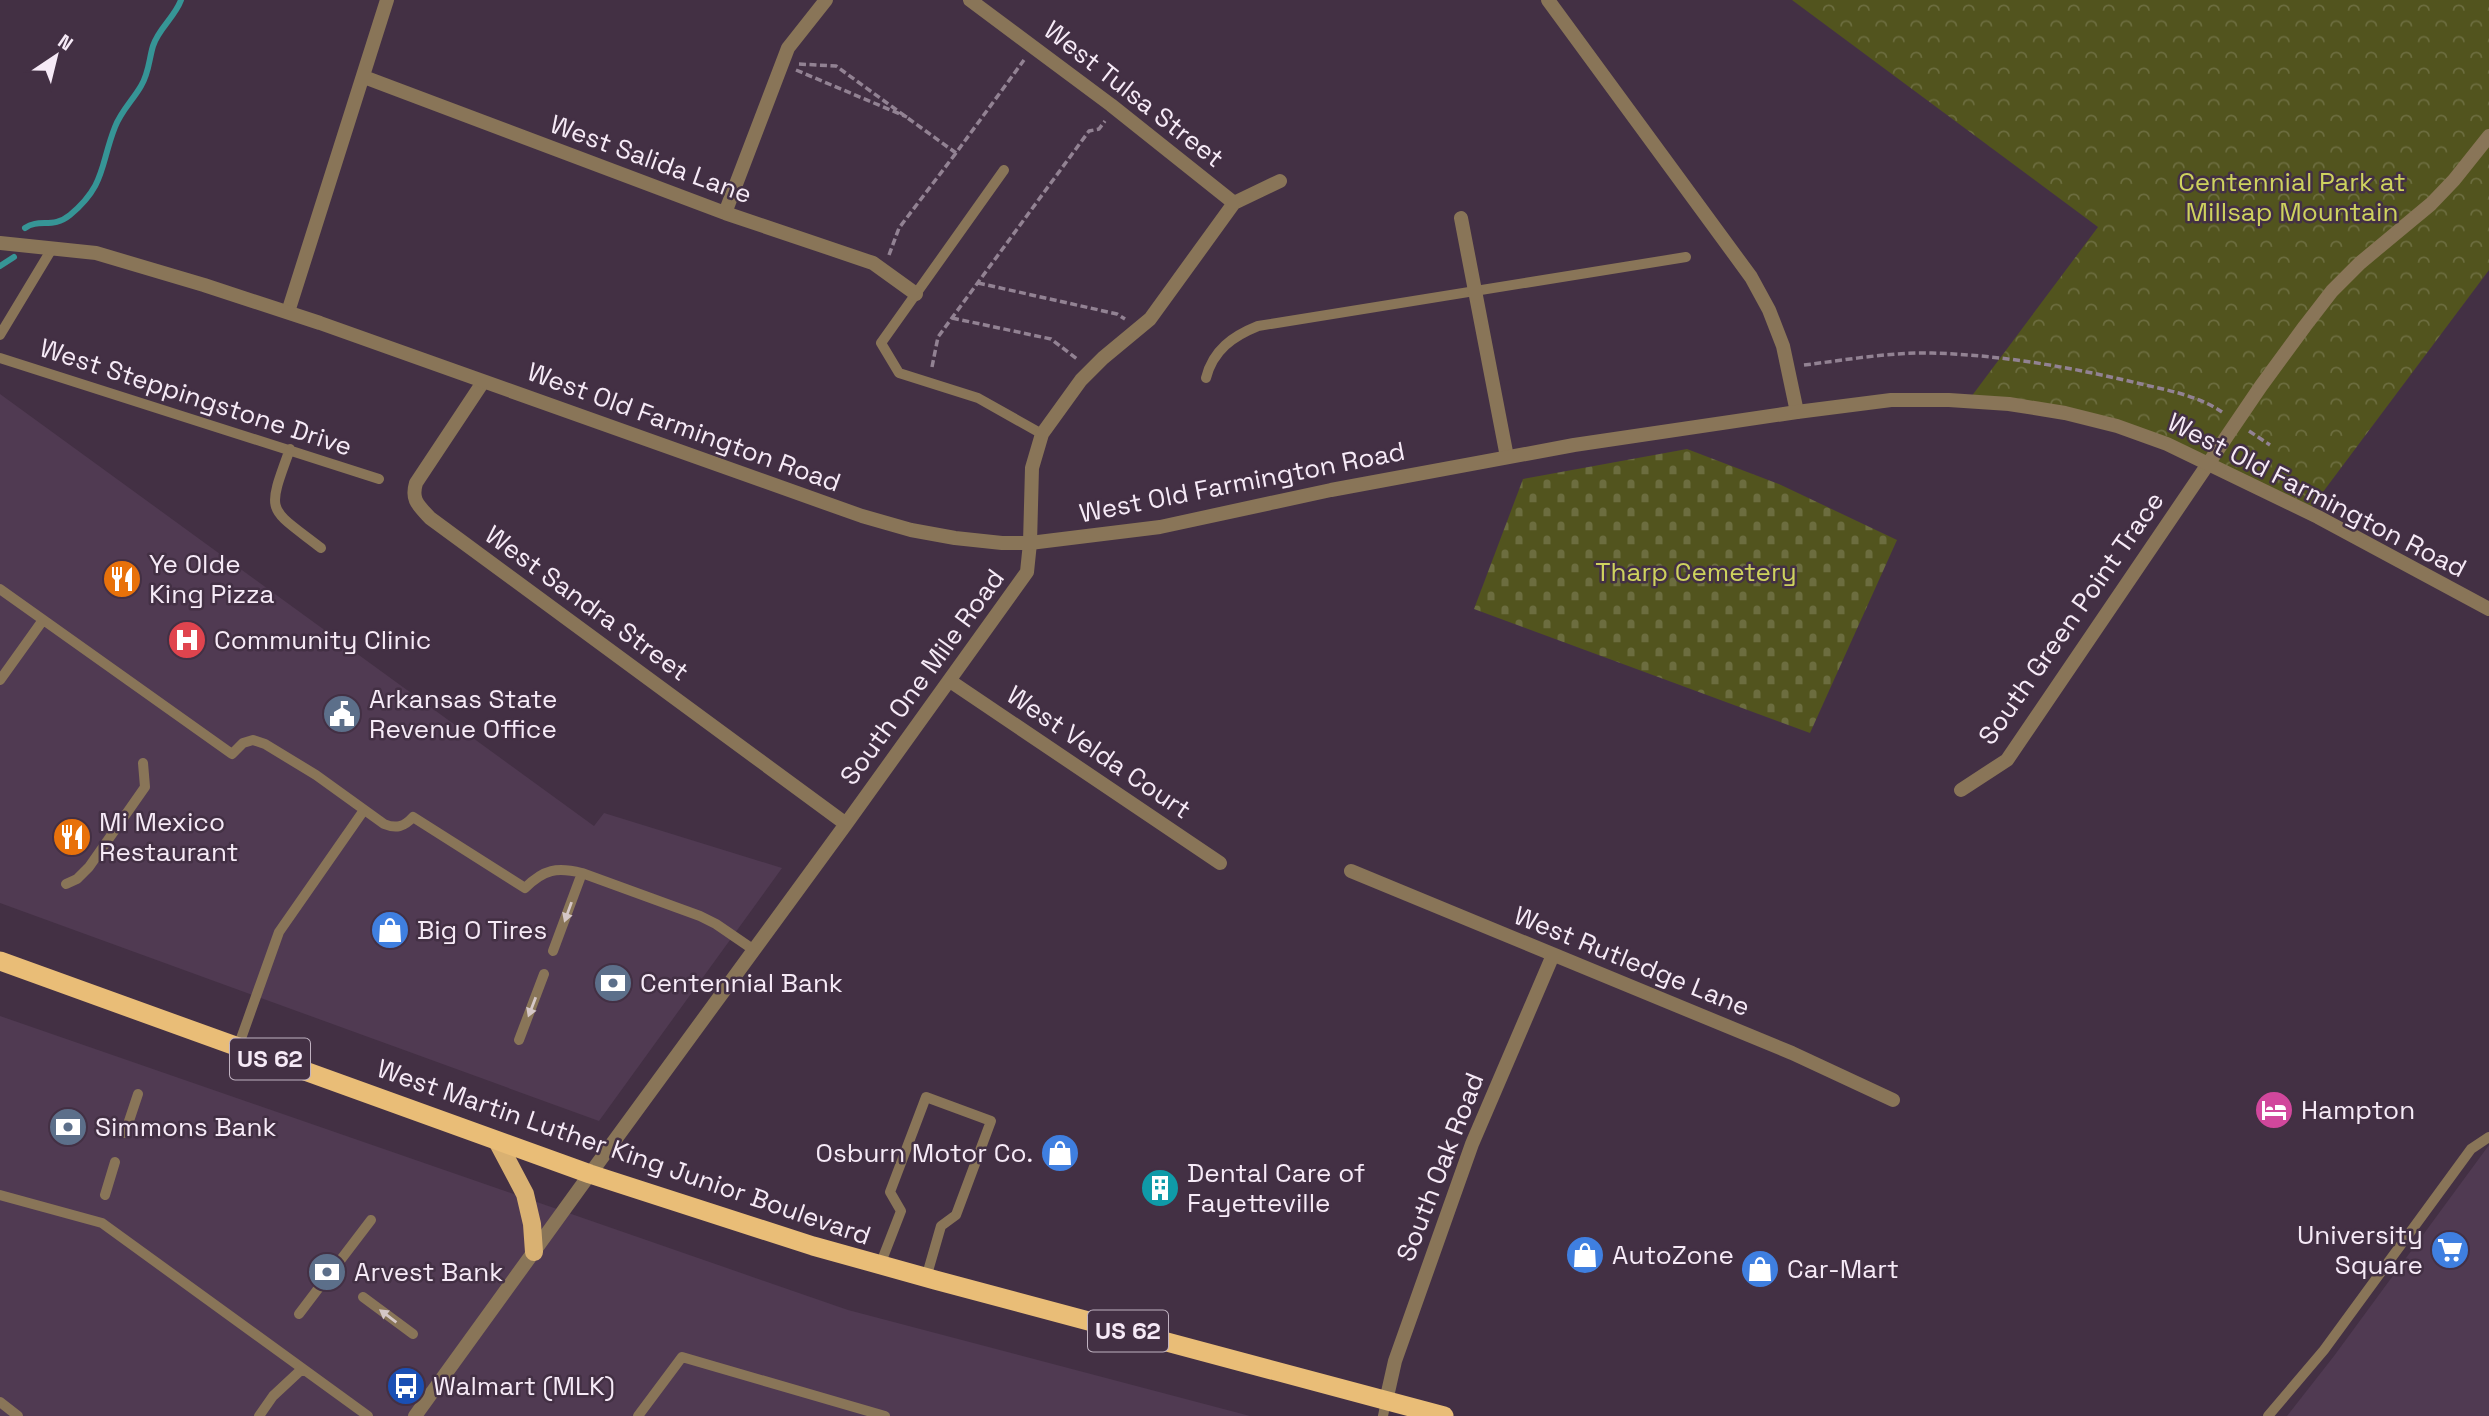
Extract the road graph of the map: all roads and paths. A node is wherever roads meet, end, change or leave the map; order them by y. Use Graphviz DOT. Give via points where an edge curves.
graph roads {
  1 [pos="387,0"];
  2 [pos="826,0"];
  3 [pos="970,0"];
  4 [pos="1548,0"];
  5 [pos="1032,47"];
  6 [pos="782,64"];
  7 [pos="364,77"];
  8 [pos="1111,105"];
  9 [pos="907,117"];
  10 [pos="2489,136"];
  11 [pos="956,153"];
  12 [pos="1004,170"];
  13 [pos="1280,181"];
  14 [pos="1234,203"];
  15 [pos="725,214"];
  16 [pos="1461,218"];
  17 [pos="0,243"];
  18 [pos="53,247"];
  19 [pos="1686,257"];
  20 [pos="883,270"];
  21 [pos="978,283"];
  22 [pos="1475,291"];
  23 [pos="916,294"];
  24 [pos="288,312"];
  25 [pos="952,318"];
  26 [pos="1140,328"];
  27 [pos="0,335"];
  28 [pos="0,358"];
  29 [pos="1788,367"];
  30 [pos="1091,370"];
  31 [pos="1206,378"];
  32 [pos="483,382"];
  33 [pos="929,382"];
  34 [pos="1797,412"];
  35 [pos="2236,422"];
  36 [pos="1042,434"];
  37 [pos="2270,445"];
  38 [pos="290,449"];
  39 [pos="1507,457"];
  40 [pos="2209,463"];
  41 [pos="379,479"];
  42 [pos="1030,543"];
  43 [pos="321,548"];
  44 [pos="0,589"];
  45 [pos="2489,609"];
  46 [pos="43,620"];
  47 [pos="0,680"];
  48 [pos="950,681"];
  49 [pos="144,763"];
  50 [pos="1961,790"];
  51 [pos="364,810"];
  52 [pos="846,824"];
  53 [pos="1220,863"];
  54 [pos="1351,871"];
  55 [pos="582,873"];
  56 [pos="66,884"];
  57 [pos="754,950"];
  58 [pos="553,951"];
  59 [pos="1553,955"];
  60 [pos="0,961"];
  61 [pos="544,974"];
  62 [pos="519,1040"];
  63 [pos="238,1047"];
  64 [pos="138,1094"];
  65 [pos="1893,1100"];
  66 [pos="125,1133"];
  67 [pos="2489,1137"];
  68 [pos="497,1140"];
  69 [pos="115,1162"];
  70 [pos="590,1174"];
  71 [pos="0,1195"];
  72 [pos="104,1195"];
  73 [pos="371,1220"];
  74 [pos="534,1252"];
  75 [pos="339,1262"];
  76 [pos="880,1265"];
  77 [pos="926,1278"];
  78 [pos="321,1285"];
  79 [pos="363,1297"];
  80 [pos="299,1314"];
  81 [pos="413,1334"];
  82 [pos="302,1369"];
  83 [pos="0,1402"];
  84 [pos="1385,1409"];
  85 [pos="18,1416"];
  86 [pos="259,1416"];
  87 [pos="368,1416"];
  88 [pos="415,1416"];
  89 [pos="638,1416"];
  90 [pos="885,1416"];
  91 [pos="1444,1416"];
  92 [pos="2268,1416"];
  1 -- 7 [label="street"];
  2 -- 6 [label="street" via="788,48"];
  3 -- 5 [label="street, West Tulsa Street"];
  4 -- 29 [label="street" via="1751,277 1769,310"];
  5 -- 8 [label="street, West Tulsa Street"];
  5 -- 11 [label="path"];
  6 -- 9 [label="path"];
  6 -- 9 [label="path" via="836,66"];
  6 -- 15 [label="street"];
  7 -- 15 [label="street, West Salida Lane"];
  7 -- 24 [label="street"];
  8 -- 14 [label="street, West Tulsa Street"];
  8 -- 21 [label="path" via="1104,124 1089,131"];
  9 -- 11 [label="path"];
  10 -- 35 [label="street, South Green Point Trace" via="2431,204 2332,291"];
  11 -- 20 [label="path" via="899,228"];
  12 -- 23 [label="lane"];
  13 -- 14 [label="street, South One Mile Road"];
  14 -- 26 [label="street, South One Mile Road"];
  15 -- 20 [label="street, West Salida Lane" via="873,262"];
  16 -- 22 [label="street"];
  17 -- 18 [label="street, West Old Farmington Road"];
  18 -- 24 [label="street, West Old Farmington Road" via="96,253"];
  18 -- 27 [label="lane"];
  19 -- 22 [label="lane"];
  20 -- 23 [label="street, West Salida Lane"];
  21 -- 25 [label="path"];
  21 -- 26 [label="path" via="1117,314"];
  22 -- 31 [label="lane" via="1258,326 1226,343"];
  22 -- 39 [label="street"];
  23 -- 33 [label="lane" via="881,343 899,373"];
  24 -- 32 [label="street, West Old Farmington Road"];
  25 -- 30 [label="path" via="1051,339"];
  25 -- 33 [label="path" via="938,337"];
  26 -- 30 [label="street, South One Mile Road"];
  28 -- 38 [label="lane, West Steppingstone Drive"];
  29 -- 34 [label="street"];
  29 -- 35 [label="path" via="1932,353 2046,364 2186,395"];
  30 -- 36 [label="street, South One Mile Road"];
  32 -- 42 [label="street, West Old Farmington Road" via="862,516 955,538"];
  32 -- 52 [label="street, West Sandra Street" via="415,482 418,506"];
  33 -- 36 [label="lane" via="978,398"];
  34 -- 39 [label="street, West Old Farmington Road"];
  34 -- 40 [label="street, West Old Farmington Road" via="1891,400 2010,404 2117,426"];
  35 -- 37 [label="path"];
  35 -- 40 [label="street, South Green Point Trace"];
  36 -- 42 [label="street, South One Mile Road" via="1032,468"];
  38 -- 41 [label="lane, West Steppingstone Drive"];
  38 -- 43 [label="lane" via="273,495 274,506"];
  39 -- 42 [label="street, West Old Farmington Road" via="1160,527"];
  40 -- 45 [label="street, West Old Farmington Road"];
  40 -- 50 [label="street, South Green Point Trace" via="2007,760"];
  42 -- 48 [label="street, South One Mile Road" via="1027,572"];
  44 -- 46 [label="lane"];
  46 -- 47 [label="lane"];
  46 -- 51 [label="lane" via="232,754 243,743 265,744"];
  48 -- 52 [label="street, South One Mile Road"];
  48 -- 53 [label="street, West Velda Court"];
  49 -- 56 [label="lane" via="145,787 89,867"];
  51 -- 55 [label="lane" via="392,827 407,824 413,817 525,888 550,871"];
  51 -- 63 [label="lane" via="279,932"];
  52 -- 57 [label="street, South One Mile Road"];
  54 -- 59 [label="street, West Rutledge Lane"];
  55 -- 57 [label="lane" via="699,916"];
  55 -- 58 [label="lane, one-way"];
  57 -- 70 [label="street, South One Mile Road"];
  59 -- 65 [label="street, West Rutledge Lane" via="1792,1053"];
  59 -- 84 [label="street, South Oak Road" via="1472,1144 1395,1361"];
  60 -- 63 [label="highway, West Martin Luther King Junior Boulevard / US 62"];
  61 -- 62 [label="lane, one-way"];
  63 -- 68 [label="highway, West Martin Luther King Junior Boulevard / US 62"];
  64 -- 66 [label="lane"];
  67 -- 92 [label="lane" via="2471,1149 2324,1350"];
  68 -- 70 [label="highway, West Martin Luther King Junior Boulevard / US 62"];
  68 -- 74 [label="main road" via="525,1194"];
  69 -- 72 [label="lane"];
  70 -- 74 [label="street, South One Mile Road"];
  70 -- 76 [label="highway, West Martin Luther King Junior Boulevard / US 62"];
  71 -- 82 [label="lane" via="102,1223"];
  73 -- 75 [label="lane"];
  74 -- 88 [label="street, South One Mile Road"];
  76 -- 77 [label="highway, West Martin Luther King Junior Boulevard / US 62"];
  76 -- 77 [label="lane" via="901,1210 890,1192 926,1097 991,1121 956,1215 941,1226"];
  77 -- 84 [label="highway, West Martin Luther King Junior Boulevard / US 62"];
  78 -- 80 [label="lane"];
  81 -- 79 [label="lane, one-way"];
  82 -- 86 [label="lane"];
  82 -- 87 [label="lane"];
  83 -- 85 [label="lane"];
  84 -- 91 [label="highway, West Martin Luther King Junior Boulevard / US 62"];
  89 -- 90 [label="lane" via="682,1356"];
}
